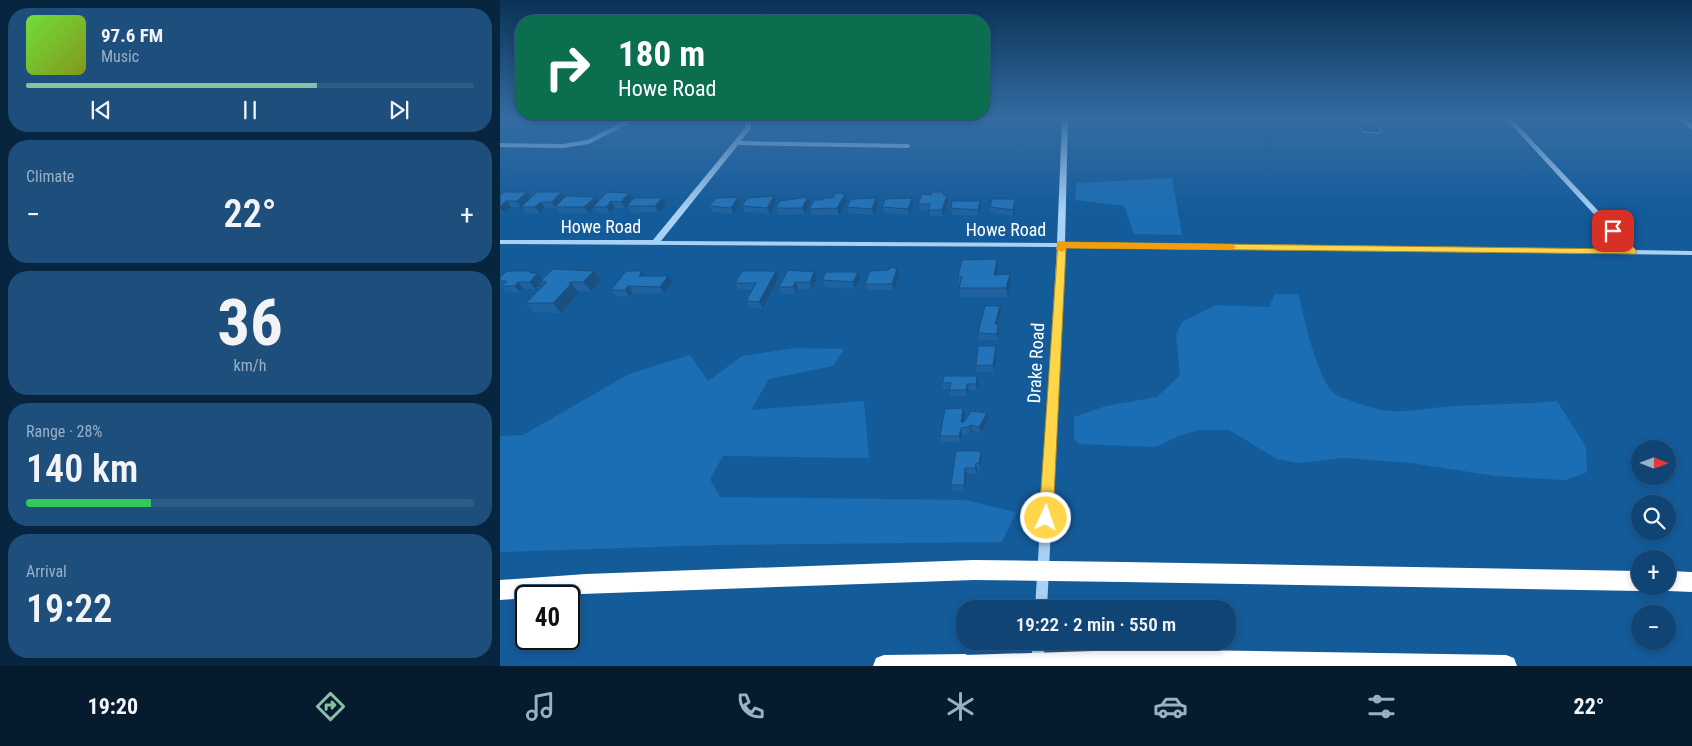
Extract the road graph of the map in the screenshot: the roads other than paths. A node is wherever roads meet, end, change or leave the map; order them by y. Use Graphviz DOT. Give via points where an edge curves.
graph roads {
  1 [pos="730,150"];
  2 [pos="1064,150"];
  3 [pos="1537,150"];
  4 [pos="500,242"];
  5 [pos="656,242"];
  6 [pos="1061,245"];
  7 [pos="1633,252"];
  8 [pos="1692,253"];
  9 [pos="1631,581"];
  10 [pos="1676,582"];
  11 [pos="1692,582"];
  12 [pos="500,590"];
  13 [pos="1041,600"];
  14 [pos="1039,650"];
  15 [pos="965,665"];
  16 [pos="884,666"];
  17 [pos="1038,666"];
  18 [pos="1506,666"];
  1 -- 5 [label="street"];
  2 -- 6 [label="street, Drake Road"];
  3 -- 7 [label="street"];
  4 -- 5 [label="street, Howe Road"];
  5 -- 6 [label="street, Howe Road"];
  6 -- 7 [label="street, Howe Road"];
  6 -- 13 [label="street, Drake Road"];
  7 -- 8 [label="street, Howe Road"];
  9 -- 12 [label="highway, bridge" via="974,570"];
  10 -- 11 [label="highway"];
  14 -- 17 [label="street"];
  15 -- 16 [label="highway"];
  15 -- 18 [label="highway, bridge" via="1125,660"];
}
